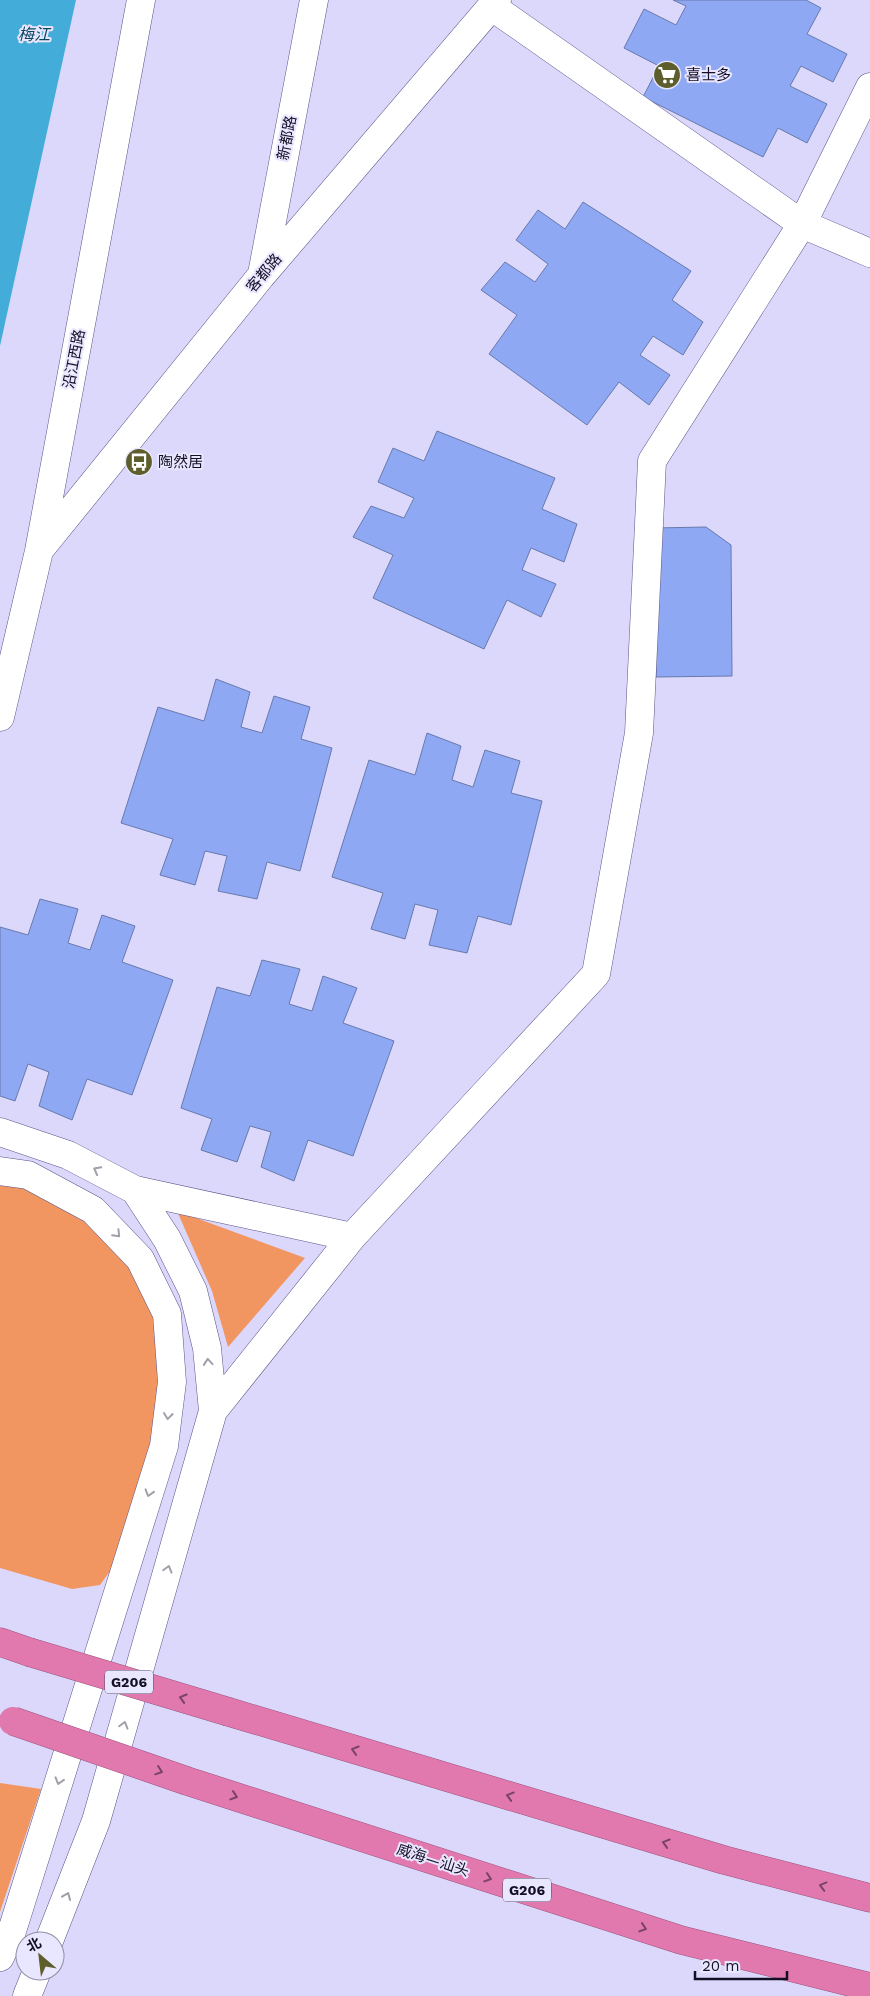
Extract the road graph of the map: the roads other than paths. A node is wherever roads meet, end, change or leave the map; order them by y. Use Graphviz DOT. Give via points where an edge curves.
graph roads {
  1 [pos="141,0"];
  2 [pos="314,0"];
  3 [pos="494,3"];
  4 [pos="870,87"];
  5 [pos="802,224"];
  6 [pos="870,253"];
  7 [pos="261,276"];
  8 [pos="39,551"];
  9 [pos="0,717"];
  10 [pos="0,1132"];
  11 [pos="0,1171"];
  12 [pos="135,1190"];
  13 [pos="352,1237"];
  14 [pos="212,1411"];
  15 [pos="0,1642"];
  16 [pos="7,1719"];
  17 [pos="870,1898"];
  18 [pos="53,1931"];
  19 [pos="0,1957"];
  20 [pos="33,1981"];
  21 [pos="870,1987"];
  22 [pos="27,1996"];
  1 -- 8 [label="street, 沿江西路"];
  2 -- 7 [label="street, 新都路"];
  3 -- 5 [label="street"];
  3 -- 7 [label="street, 客都路"];
  4 -- 5 [label="street"];
  5 -- 6 [label="street"];
  5 -- 13 [label="street" via="652,461 639,733 596,974"];
  7 -- 8 [label="street, 客都路"];
  8 -- 9 [label="street, 沿江西路"];
  12 -- 10 [label="street, one-way" via="68,1155"];
  11 -- 19 [label="street, one-way" via="28,1175 93,1210 140,1259 167,1314 172,1382 164,1446 11,1934"];
  12 -- 13 [label="street"];
  14 -- 12 [label="street, one-way" via="207,1348 193,1291 167,1239"];
  13 -- 14 [label="street"];
  18 -- 14 [label="street, one-way" via="96,1821"];
  17 -- 15 [label="highway, G206, one-way, bridge" via="724,1860"];
  16 -- 21 [label="highway, 威海—汕头 / G206, one-way, bridge" via="187,1781 681,1940"];
  20 -- 22 [label="street"];
}
